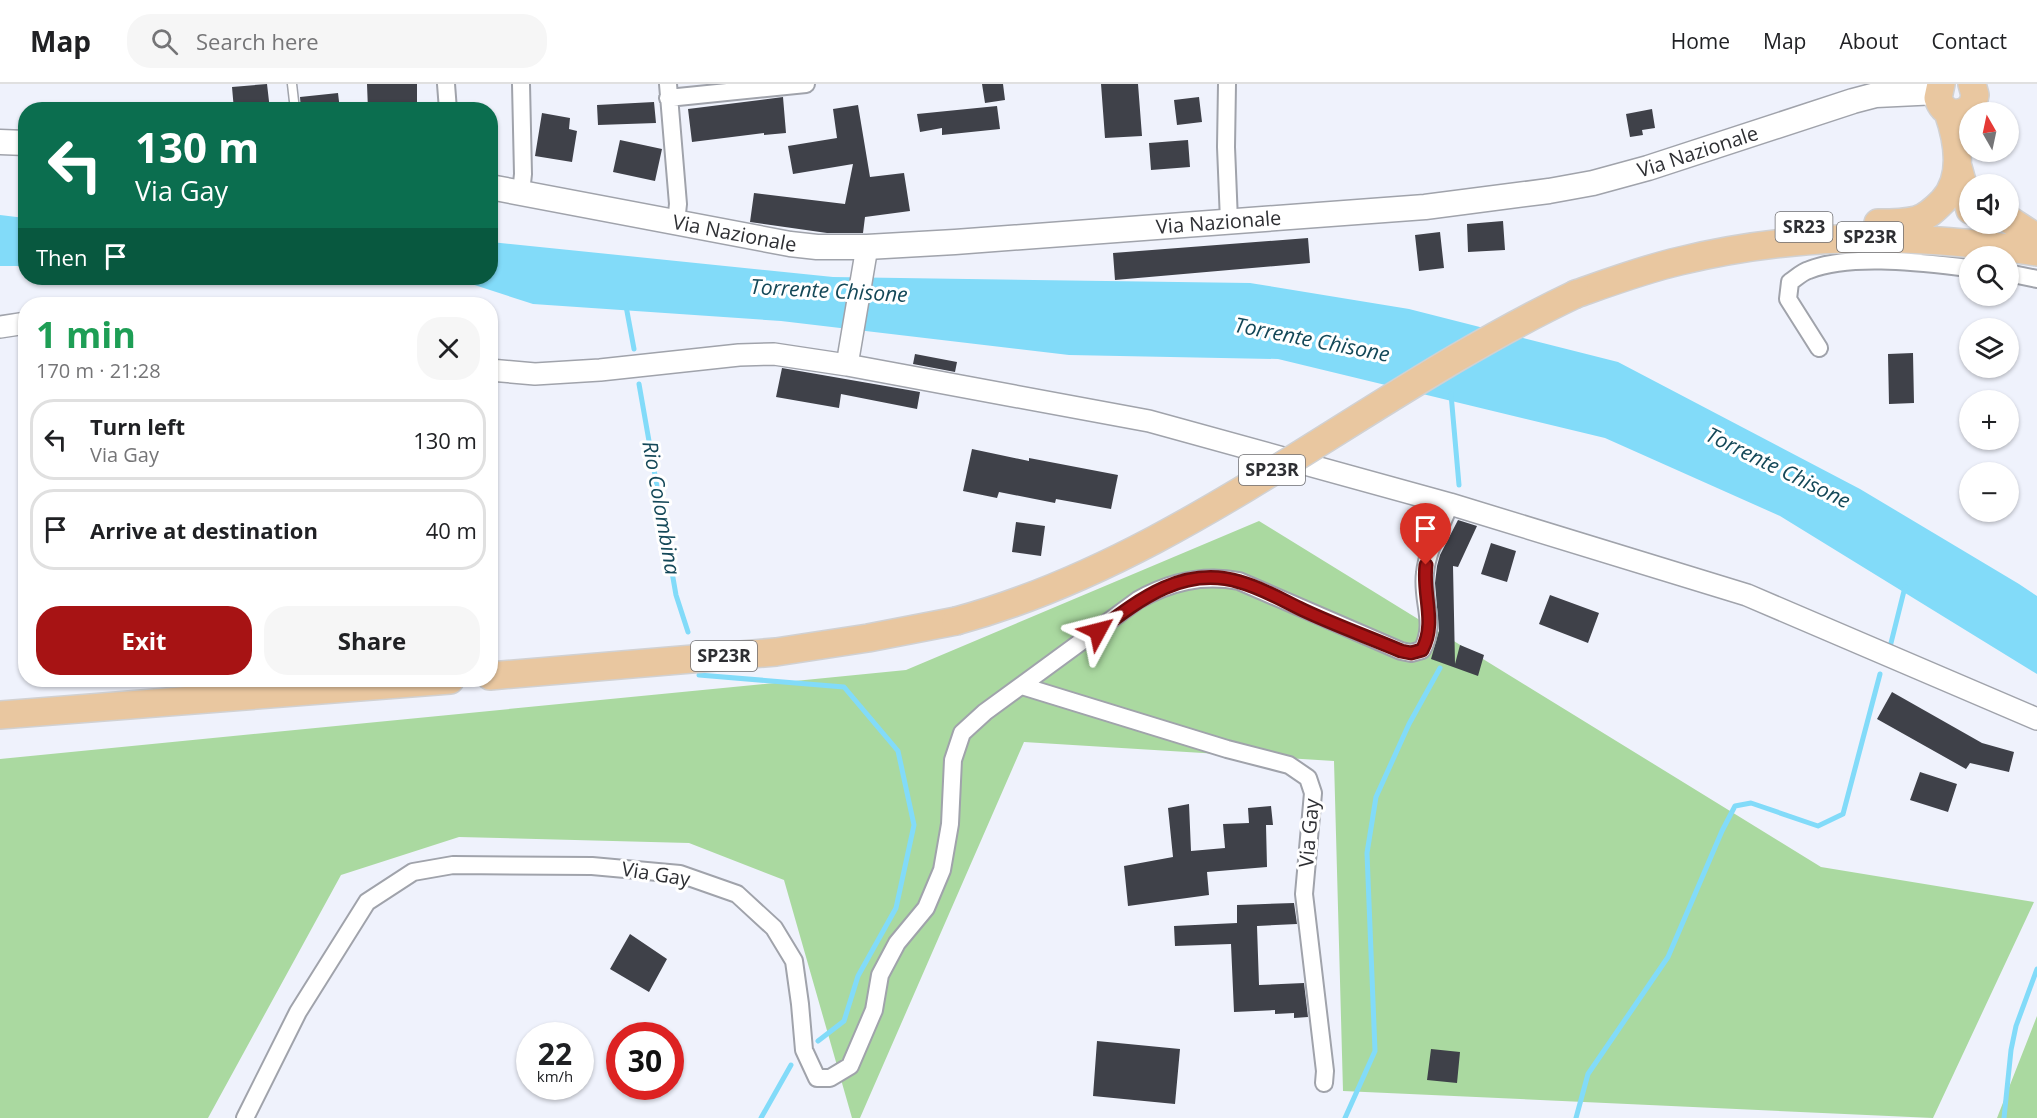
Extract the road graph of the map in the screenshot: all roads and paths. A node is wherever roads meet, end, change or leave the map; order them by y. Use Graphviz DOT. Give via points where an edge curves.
graph roads {
  1 [pos="292,84"];
  2 [pos="446,84"];
  3 [pos="521,84"];
  4 [pos="806,84"];
  5 [pos="1227,84"];
  6 [pos="668,91"];
  7 [pos="295,102"];
  8 [pos="447,102"];
  9 [pos="1959,106"];
  10 [pos="1959,112"];
  11 [pos="0,142"];
  12 [pos="18,143"];
  13 [pos="1959,145"];
  14 [pos="1964,162"];
  15 [pos="498,189"];
  16 [pos="521,193"];
  17 [pos="676,222"];
  18 [pos="1229,222"];
  19 [pos="2019,226"];
  20 [pos="1983,234"];
  21 [pos="2037,238"];
  22 [pos="867,247"];
  23 [pos="2037,252"];
  24 [pos="1959,267"];
  25 [pos="1629,275"];
  26 [pos="2019,275"];
  27 [pos="2037,279"];
  28 [pos="18,324"];
  29 [pos="0,327"];
  30 [pos="1819,348"];
  31 [pos="847,365"];
  32 [pos="498,371"];
  33 [pos="1450,504"];
  34 [pos="498,675"];
  35 [pos="1022,686"];
  36 [pos="357,687"];
  37 [pos="0,714"];
  38 [pos="2037,719"];
  39 [pos="1324,1083"];
  40 [pos="245,1118"];
  1 -- 7 [label="lane"];
  2 -- 8 [label="street"];
  3 -- 16 [label="street"];
  4 -- 6 [label="street"];
  5 -- 18 [label="street"];
  6 -- 17 [label="street" via="678,204"];
  9 -- 18 [label="main road, Via Nazionale / SR23" via="1876,95 1593,183 1425,207"];
  10 -- 13 [label="main road, SR23" via="1955,136"];
  11 -- 12 [label="main road"];
  14 -- 25 [label="main road, SR23" via="1949,195 1917,219 1832,224 1693,243 1659,255"];
  15 -- 16 [label="main road, Via Nazionale / SR23"];
  16 -- 17 [label="main road, Via Nazionale / SR23"];
  17 -- 22 [label="main road, Via Nazionale / SR23" via="790,244"];
  18 -- 22 [label="main road, Via Nazionale / SR23"];
  19 -- 21 [label="main road"];
  20 -- 23 [label="main road, SP23R"];
  20 -- 25 [label="main road, SP23R" via="1929,239 1786,241 1678,261"];
  22 -- 31 [label="street"];
  24 -- 30 [label="street" via="1837,262 1808,270 1790,282 1788,299"];
  25 -- 34 [label="main road, SP23R, bridge" via="1576,294 1456,358 1173,531 1088,573 999,609 868,638 776,652"];
  26 -- 27 [label="street"];
  28 -- 29 [label="street"];
  31 -- 32 [label="street" via="774,354 535,374"];
  31 -- 33 [label="street" via="1149,421"];
  33 -- 35 [label="street, Via Gay" via="1426,565 1430,629 1422,650 1401,651 1239,581 1204,578 1158,589 1138,600"];
  33 -- 38 [label="street" via="1747,595"];
  35 -- 39 [label="street, Via Gay" via="1289,765 1308,778 1313,793 1304,894"];
  35 -- 40 [label="street, Via Gay" via="962,733 953,760 950,824 942,870 926,908 897,943 880,975 874,1010 850,1066 830,1078 817,1078 804,1050 794,961 774,928 737,894 680,874 592,866 453,865 413,872 367,902 298,1012"];
  36 -- 37 [label="main road"];
}
